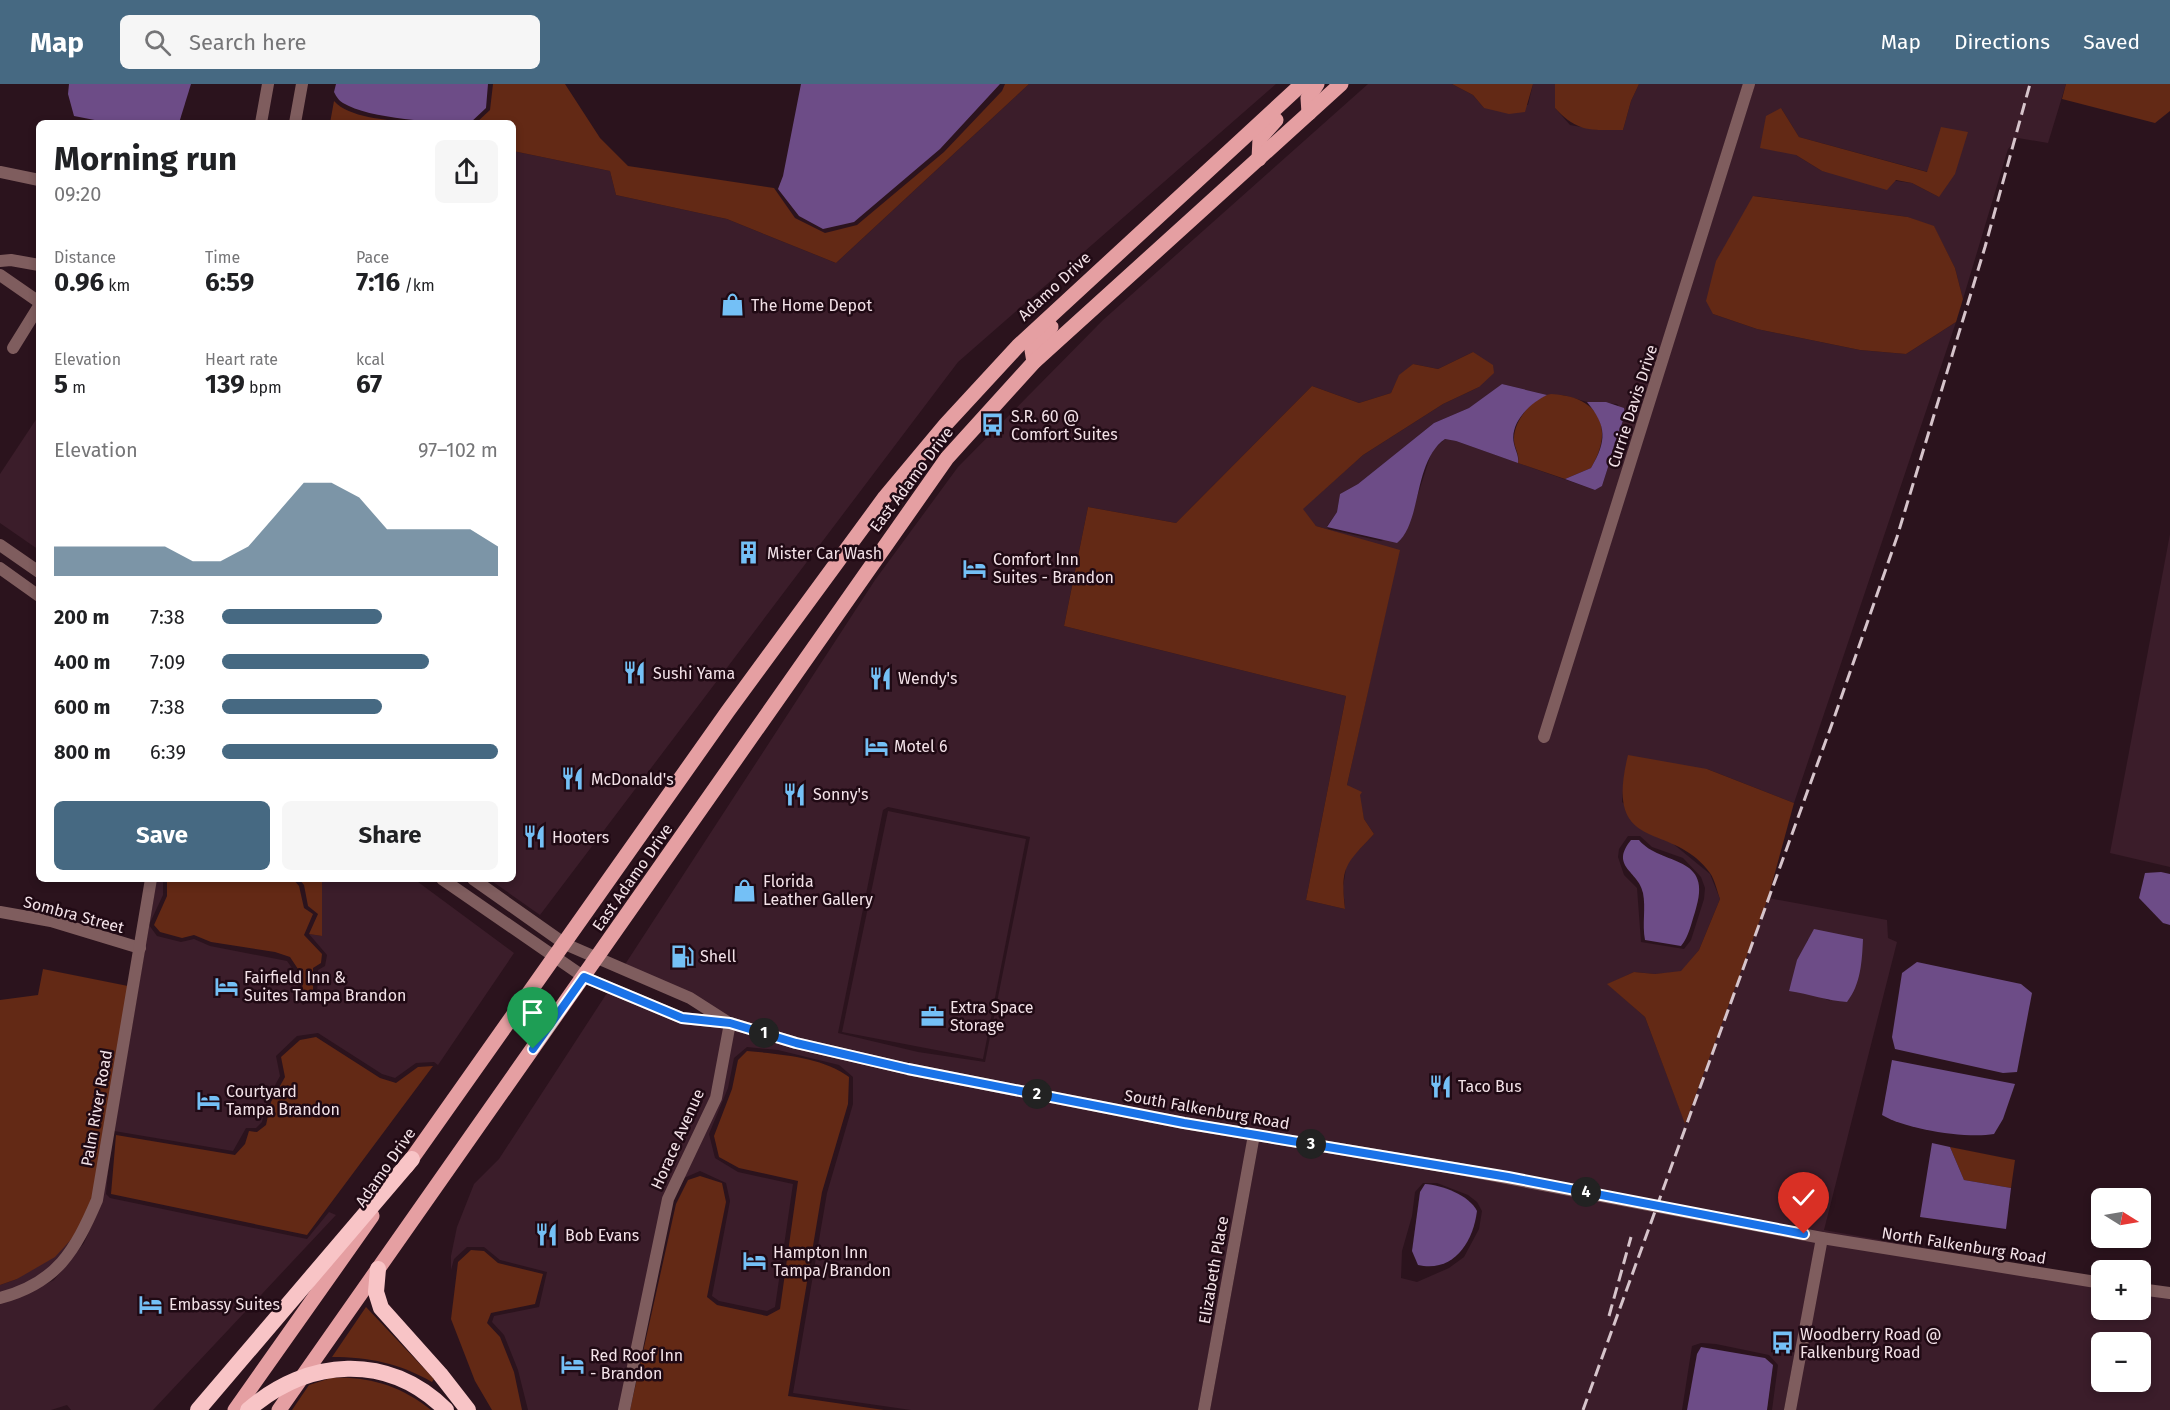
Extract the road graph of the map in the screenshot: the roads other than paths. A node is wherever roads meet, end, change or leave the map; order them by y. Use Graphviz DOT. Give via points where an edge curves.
graph roads {
  1 [pos="268,84"];
  2 [pos="302,84"];
  3 [pos="1302,84"];
  4 [pos="1317,84"];
  5 [pos="1341,84"];
  6 [pos="1749,84"];
  7 [pos="1284,100"];
  8 [pos="1309,113"];
  9 [pos="262,120"];
  10 [pos="296,120"];
  11 [pos="1259,159"];
  12 [pos="0,172"];
  13 [pos="36,179"];
  14 [pos="1139,232"];
  15 [pos="0,261"];
  16 [pos="18,261"];
  17 [pos="36,264"];
  18 [pos="4,278"];
  19 [pos="36,302"];
  20 [pos="36,309"];
  21 [pos="1018,346"];
  22 [pos="13,348"];
  23 [pos="1034,362"];
  24 [pos="936,473"];
  25 [pos="855,537"];
  26 [pos="0,544"];
  27 [pos="0,568"];
  28 [pos="36,570"];
  29 [pos="36,594"];
  30 [pos="1544,736"];
  31 [pos="151,882"];
  32 [pos="446,882"];
  33 [pos="477,882"];
  34 [pos="0,912"];
  35 [pos="564,944"];
  36 [pos="140,948"];
  37 [pos="554,958"];
  38 [pos="596,959"];
  39 [pos="584,977"];
  40 [pos="730,1023"];
  41 [pos="1254,1135"];
  42 [pos="412,1159"];
  43 [pos="1822,1238"];
  44 [pos="378,1269"];
  45 [pos="2091,1281"];
  46 [pos="2151,1290"];
  47 [pos="2170,1293"];
  48 [pos="0,1298"];
  49 [pos="303,1376"];
  50 [pos="200,1410"];
  51 [pos="235,1410"];
  52 [pos="248,1410"];
  53 [pos="279,1410"];
  54 [pos="446,1410"];
  55 [pos="468,1410"];
  56 [pos="624,1410"];
  57 [pos="1204,1410"];
  58 [pos="1790,1410"];
  1 -- 9 [label="street"];
  2 -- 10 [label="street"];
  3 -- 7 [label="main road, Adamo Drive"];
  4 -- 8 [label="main road" via="1308,98"];
  5 -- 8 [label="main road"];
  6 -- 30 [label="street, Currie Davis Drive"];
  7 -- 11 [label="main road" via="1282,113 1260,138"];
  7 -- 14 [label="main road, Adamo Drive"];
  8 -- 11 [label="main road, East Adamo Drive"];
  11 -- 23 [label="main road, East Adamo Drive"];
  12 -- 13 [label="street"];
  14 -- 21 [label="main road, Adamo Drive"];
  14 -- 23 [label="main road" via="1133,250 1036,342 1031,355"];
  15 -- 16 [label="street"];
  16 -- 17 [label="street"];
  16 -- 18 [label="street"];
  18 -- 19 [label="street"];
  20 -- 22 [label="street"];
  21 -- 24 [label="main road" via="1011,364 940,447 934,458"];
  21 -- 25 [label="main road, Adamo Drive" via="946,424"];
  23 -- 24 [label="main road, East Adamo Drive" via="974,425"];
  24 -- 38 [label="main road, East Adamo Drive"];
  25 -- 35 [label="main road, East Adamo Drive"];
  26 -- 28 [label="street"];
  27 -- 29 [label="street"];
  31 -- 36 [label="street, Palm River Road"];
  32 -- 37 [label="street, South Falkenburg Road"];
  33 -- 35 [label="street, South Falkenburg Road"];
  34 -- 36 [label="street, Sombra Street" via="51,921"];
  35 -- 37 [label="main road, Adamo Drive"];
  35 -- 38 [label="street, South Falkenburg Road"];
  36 -- 48 [label="street, Palm River Road" via="97,1200 80,1240 51,1275"];
  37 -- 39 [label="street, South Falkenburg Road"];
  37 -- 42 [label="main road, Adamo Drive"];
  38 -- 39 [label="main road"];
  38 -- 40 [label="street, South Falkenburg Road" via="690,998"];
  39 -- 40 [label="street, South Falkenburg Road" via="682,1018"];
  39 -- 44 [label="main road"];
  40 -- 41 [label="street, South Falkenburg Road" via="908,1069"];
  40 -- 56 [label="street, Horace Avenue" via="716,1098 668,1199"];
  41 -- 43 [label="street, South Falkenburg Road" via="1508,1177"];
  41 -- 57 [label="street, Elizabeth Place"];
  42 -- 50 [label="highway"];
  42 -- 51 [label="main road, Adamo Drive"];
  43 -- 45 [label="street, North Falkenburg Road"];
  43 -- 58 [label="street"];
  44 -- 49 [label="main road"];
  44 -- 55 [label="highway" via="376,1292 381,1308"];
  46 -- 47 [label="street"];
  49 -- 52 [label="highway"];
  49 -- 53 [label="main road"];
  49 -- 54 [label="highway" via="350,1368 379,1372 412,1384"];
}
